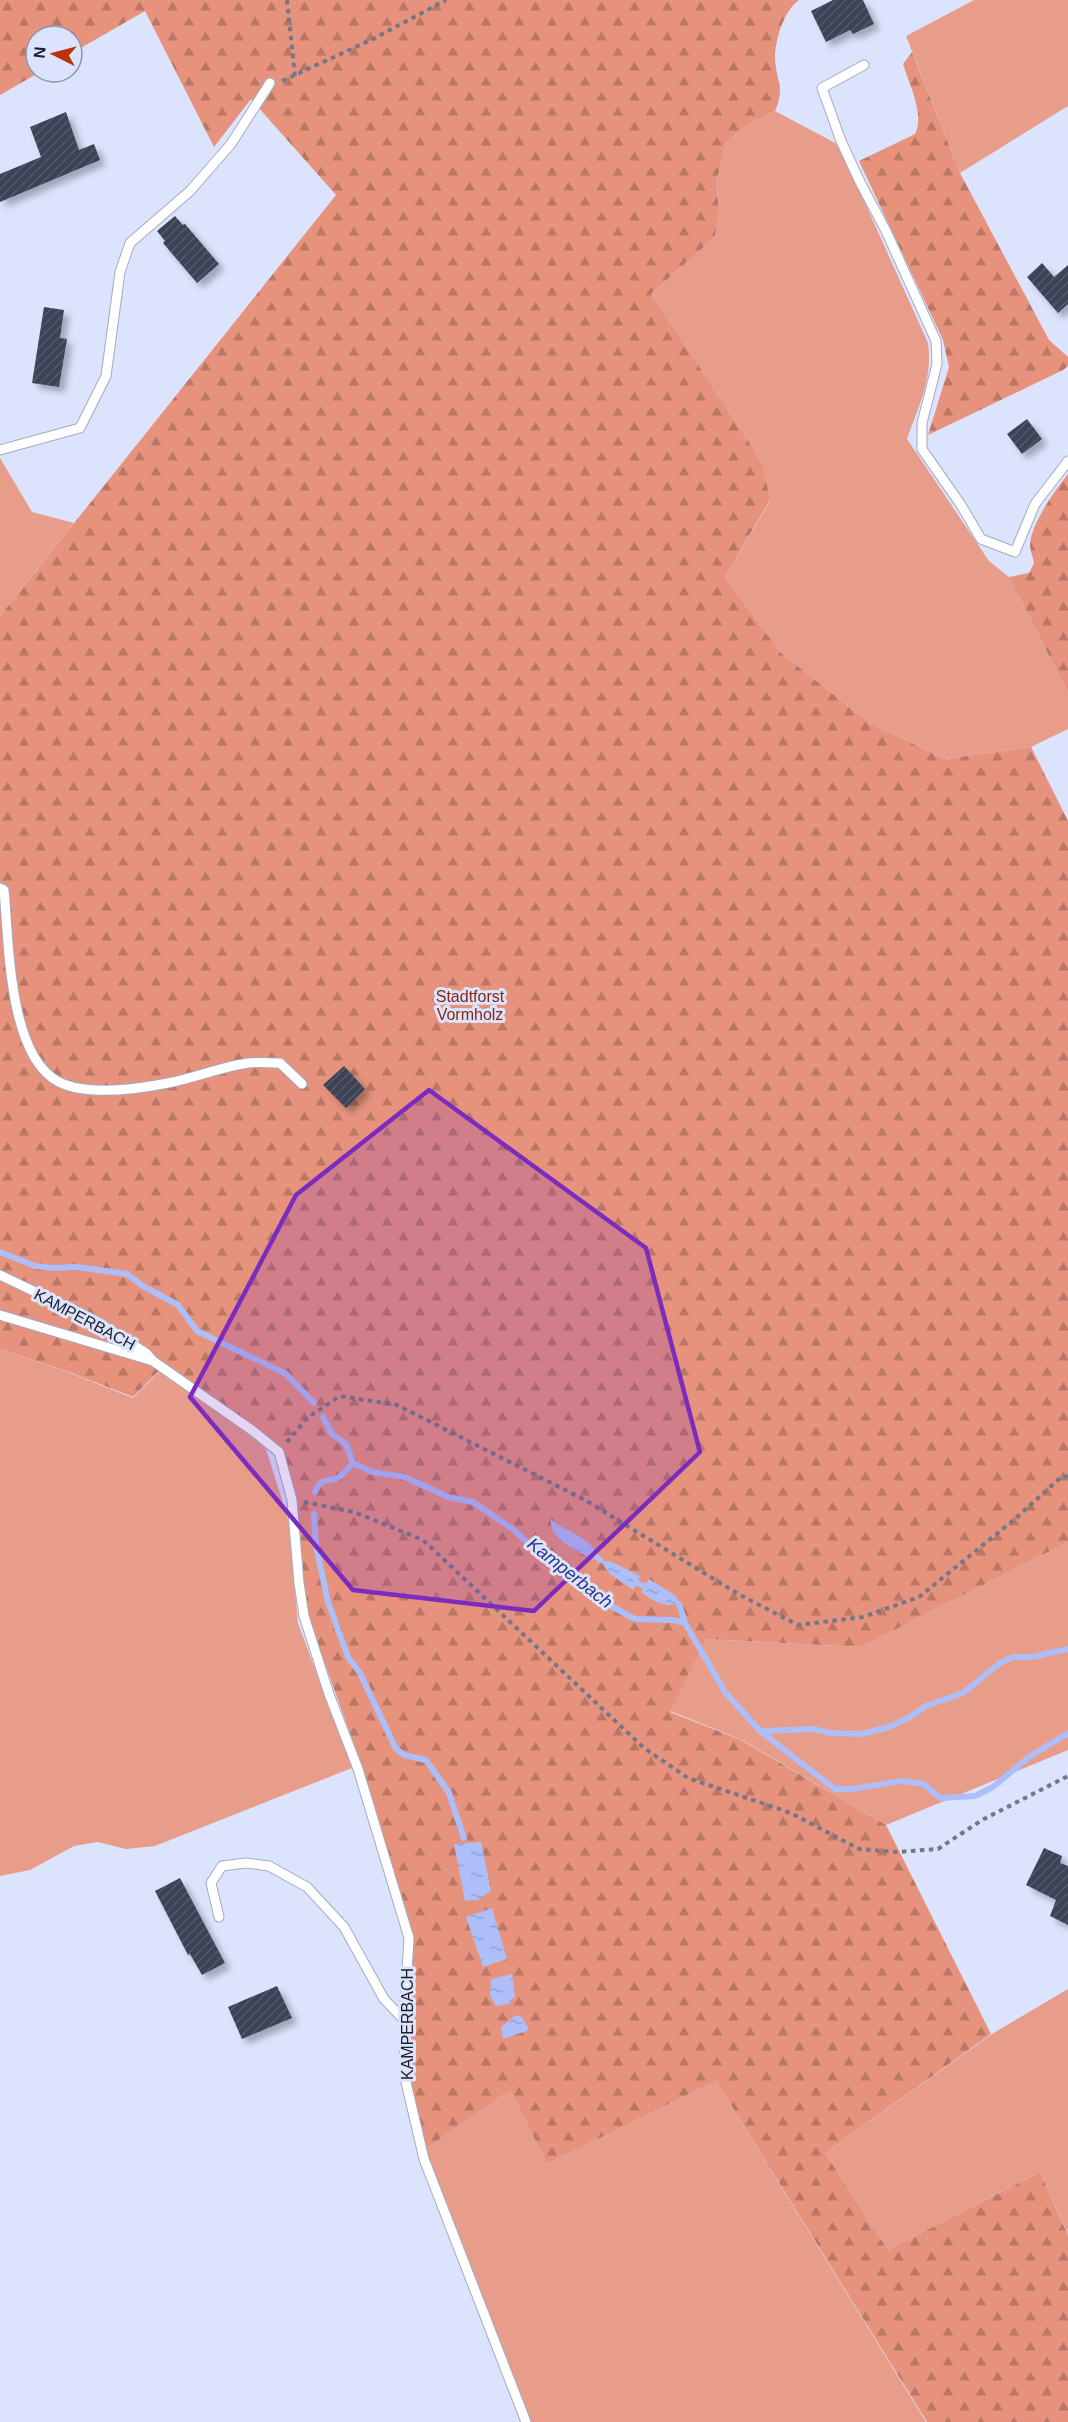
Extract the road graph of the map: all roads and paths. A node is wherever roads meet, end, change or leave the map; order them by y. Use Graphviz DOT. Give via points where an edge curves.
graph roads {
  1 [pos="287,0"];
  2 [pos="446,0"];
  3 [pos="864,65"];
  4 [pos="270,83"];
  5 [pos="0,450"];
  6 [pos="1068,461"];
  7 [pos="0,888"];
  8 [pos="302,1084"];
  9 [pos="0,1275"];
  10 [pos="0,1315"];
  11 [pos="153,1361"];
  12 [pos="279,1452"];
  13 [pos="1068,1476"];
  14 [pos="292,1500"];
  15 [pos="1068,1776"];
  16 [pos="219,1917"];
  17 [pos="405,2020"];
  18 [pos="526,2422"];
  1 -- 2 [label="path" via="295,76"];
  3 -- 6 [label="lane" via="822,88 841,141 936,341 937,364 922,423 922,449 981,539 1015,552 1035,504"];
  4 -- 5 [label="lane" via="231,144 190,191 130,243 120,272 106,376 80,428"];
  7 -- 8 [label="lane" via="4,890 17,1012 25,1041 44,1071 60,1082 122,1089 167,1083 248,1063 280,1063"];
  9 -- 11 [label="lane, KAMPERBACH" via="96,1321"];
  10 -- 11 [label="lane"];
  11 -- 12 [label="lane, KAMPERBACH"];
  12 -- 13 [label="path" via="307,1418 340,1396 397,1405 585,1500 740,1595 798,1625 863,1617 919,1597 1015,1520 1060,1478"];
  12 -- 14 [label="lane, KAMPERBACH"];
  14 -- 15 [label="path" via="354,1512 423,1540 644,1748 688,1778 791,1813 859,1849 938,1849 982,1820"];
  14 -- 17 [label="lane, KAMPERBACH" via="304,1616 358,1769 409,1938"];
  16 -- 17 [label="lane" via="211,1883 222,1866 269,1866 306,1887 344,1928 384,1999"];
  17 -- 18 [label="lane, KAMPERBACH" via="405,2078 424,2159"];
}
